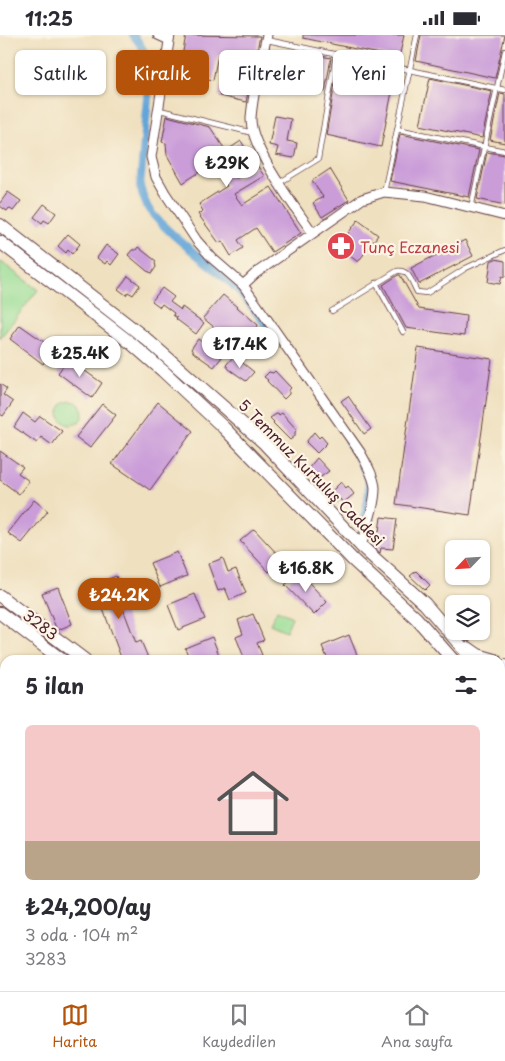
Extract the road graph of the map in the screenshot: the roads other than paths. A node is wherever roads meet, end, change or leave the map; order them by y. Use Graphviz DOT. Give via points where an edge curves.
graph roads {
  1 [pos="158,35"];
  2 [pos="417,35"];
  3 [pos="169,37"];
  4 [pos="267,38"];
  5 [pos="505,51"];
  6 [pos="333,54"];
  7 [pos="404,69"];
  8 [pos="410,70"];
  9 [pos="333,72"];
  10 [pos="497,89"];
  11 [pos="505,90"];
  12 [pos="160,110"];
  13 [pos="397,129"];
  14 [pos="253,133"];
  15 [pos="484,146"];
  16 [pos="505,151"];
  17 [pos="279,183"];
  18 [pos="384,192"];
  19 [pos="472,208"];
  20 [pos="505,216"];
  21 [pos="0,225"];
  22 [pos="312,232"];
  23 [pos="0,242"];
  24 [pos="505,250"];
  25 [pos="376,283"];
  26 [pos="243,285"];
  27 [pos="332,311"];
  28 [pos="403,332"];
  29 [pos="361,546"];
  30 [pos="0,596"];
  31 [pos="0,613"];
  32 [pos="458,641"];
  33 [pos="55,655"];
  34 [pos="78,655"];
  35 [pos="449,655"];
  36 [pos="469,655"];
  37 [pos="478,655"];
  1 -- 3 [label="street"];
  2 -- 8 [label="lane"];
  3 -- 12 [label="street"];
  4 -- 6 [label="lane"];
  4 -- 14 [label="street" via="251,119"];
  5 -- 10 [label="lane"];
  7 -- 8 [label="lane"];
  8 -- 10 [label="lane"];
  8 -- 13 [label="lane"];
  9 -- 17 [label="lane" via="318,159"];
  10 -- 11 [label="lane"];
  10 -- 15 [label="lane"];
  12 -- 14 [label="lane"];
  12 -- 26 [label="street" via="151,157 156,177 197,241"];
  13 -- 15 [label="lane"];
  13 -- 18 [label="lane"];
  14 -- 17 [label="street"];
  15 -- 16 [label="lane"];
  15 -- 19 [label="lane"];
  17 -- 22 [label="street"];
  18 -- 19 [label="street"];
  18 -- 22 [label="street" via="362,199"];
  19 -- 20 [label="street"];
  21 -- 29 [label="main road, 5 Temmuz Kurtuluş Caddesi" via="145,338 263,442"];
  22 -- 26 [label="street"];
  23 -- 35 [label="main road, 5 Temmuz Kurtuluş Caddesi" via="163,371 224,428 353,560 416,618"];
  24 -- 25 [label="lane" via="466,268 427,293 417,292 402,270"];
  25 -- 27 [label="lane"];
  25 -- 28 [label="lane"];
  26 -- 29 [label="street" via="370,470 375,488"];
  29 -- 32 [label="main road, 5 Temmuz Kurtuluş Caddesi" via="425,604"];
  30 -- 34 [label="main road, 3283"];
  31 -- 33 [label="main road, 3283"];
  32 -- 36 [label="main road, 5 Temmuz Kurtuluş Caddesi"];
  32 -- 37 [label="main road"];
}
